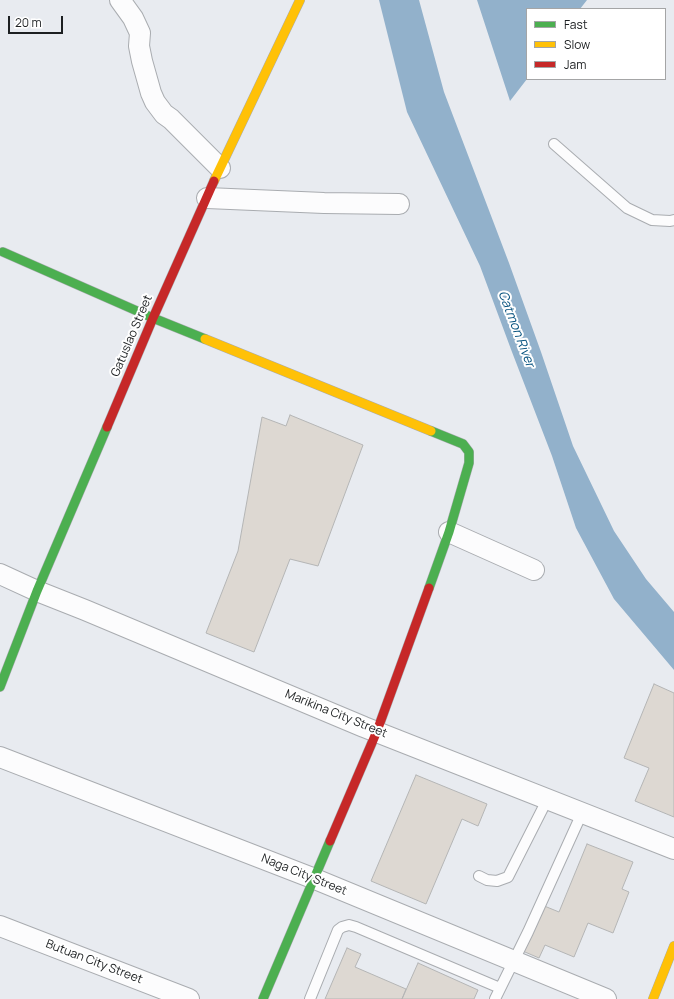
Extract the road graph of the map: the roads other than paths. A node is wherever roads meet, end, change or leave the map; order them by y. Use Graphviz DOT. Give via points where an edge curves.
graph roads {
  1 [pos="120,0"];
  2 [pos="300,0"];
  3 [pos="554,144"];
  4 [pos="220,168"];
  5 [pos="207,198"];
  6 [pos="399,204"];
  7 [pos="674,220"];
  8 [pos="3,252"];
  9 [pos="153,318"];
  10 [pos="449,532"];
  11 [pos="534,570"];
  12 [pos="0,574"];
  13 [pos="37,591"];
  14 [pos="0,687"];
  15 [pos="377,731"];
  16 [pos="0,757"];
  17 [pos="547,800"];
  18 [pos="582,813"];
  19 [pos="674,849"];
  20 [pos="479,876"];
  21 [pos="315,879"];
  22 [pos="0,926"];
  23 [pos="674,946"];
  24 [pos="672,958"];
  25 [pos="514,961"];
  26 [pos="500,988"];
  27 [pos="189,999"];
  28 [pos="264,999"];
  29 [pos="310,999"];
  30 [pos="495,999"];
  31 [pos="606,999"];
  32 [pos="653,999"];
  1 -- 4 [label="street" via="140,33 142,61 155,102 164,114"];
  2 -- 4 [label="street, Gatuslao Street"];
  3 -- 7 [label="lane" via="627,208 652,220"];
  4 -- 5 [label="street, Gatuslao Street"];
  5 -- 6 [label="street"];
  5 -- 9 [label="street, Gatuslao Street"];
  8 -- 9 [label="street"];
  9 -- 10 [label="street" via="463,444 469,452 469,463"];
  9 -- 13 [label="street, Gatuslao Street"];
  10 -- 11 [label="street"];
  10 -- 15 [label="street"];
  12 -- 13 [label="street, Marikina City Street"];
  13 -- 14 [label="street, Gatuslao Street"];
  13 -- 15 [label="street, Marikina City Street"];
  15 -- 17 [label="street, Marikina City Street"];
  15 -- 21 [label="street"];
  16 -- 21 [label="street, Naga City Street"];
  17 -- 18 [label="street, Marikina City Street"];
  17 -- 20 [label="lane" via="508,877 497,881"];
  18 -- 19 [label="street, Marikina City Street"];
  18 -- 25 [label="lane"];
  21 -- 25 [label="street, Naga City Street"];
  21 -- 28 [label="street"];
  22 -- 27 [label="street, Butuan City Street"];
  23 -- 24 [label="street"];
  24 -- 32 [label="street"];
  25 -- 26 [label="lane"];
  25 -- 31 [label="street, Naga City Street"];
  26 -- 29 [label="lane" via="349,925 338,930"];
  26 -- 30 [label="lane"];
}
